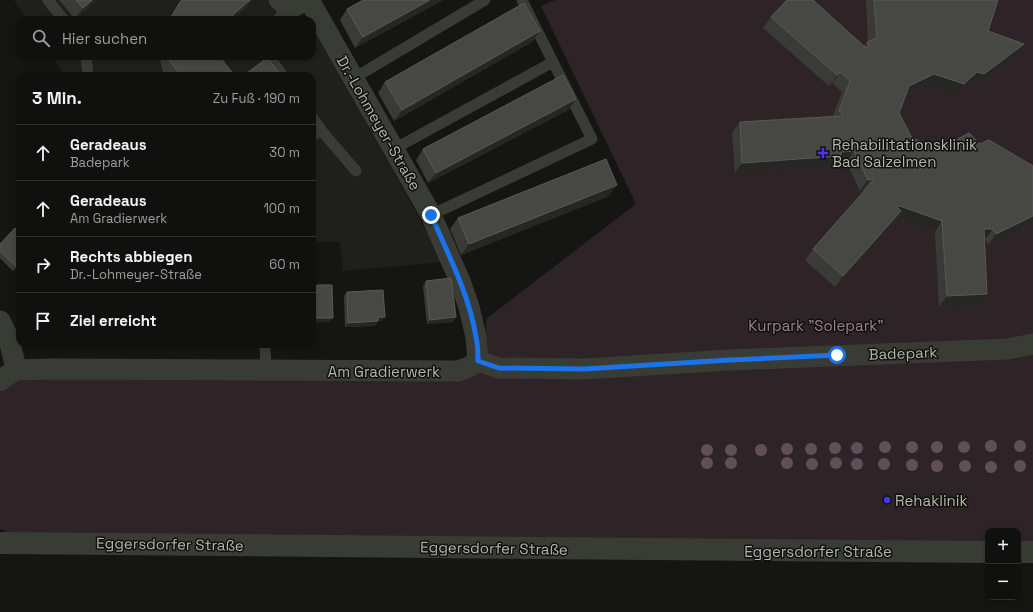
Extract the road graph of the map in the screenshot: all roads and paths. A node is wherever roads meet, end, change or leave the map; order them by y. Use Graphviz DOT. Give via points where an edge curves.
graph roads {
  1 [pos="48,0"];
  2 [pos="486,0"];
  3 [pos="522,0"];
  4 [pos="292,5"];
  5 [pos="61,16"];
  6 [pos="301,16"];
  7 [pos="316,33"];
  8 [pos="86,60"];
  9 [pos="272,60"];
  10 [pos="552,62"];
  11 [pos="88,72"];
  12 [pos="280,72"];
  13 [pos="354,78"];
  14 [pos="317,133"];
  15 [pos="394,149"];
  16 [pos="356,171"];
  17 [pos="431,215"];
  18 [pos="0,321"];
  19 [pos="1033,344"];
  20 [pos="265,348"];
  21 [pos="478,361"];
  22 [pos="266,371"];
  23 [pos="8,376"];
  24 [pos="0,542"];
  25 [pos="985,552"];
  26 [pos="1021,552"];
  27 [pos="1033,552"];
  1 -- 5 [label="lane"];
  2 -- 13 [label="lane"];
  3 -- 10 [label="lane"];
  4 -- 6 [label="street, Dr.-Lohmeyer-Straße"];
  7 -- 13 [label="street, Dr.-Lohmeyer-Straße"];
  8 -- 11 [label="lane"];
  9 -- 12 [label="lane"];
  10 -- 15 [label="lane"];
  10 -- 17 [label="lane" via="592,139"];
  13 -- 15 [label="street, Dr.-Lohmeyer-Straße"];
  14 -- 16 [label="lane"];
  15 -- 17 [label="street, Dr.-Lohmeyer-Straße"];
  17 -- 21 [label="street, Dr.-Lohmeyer-Straße" via="469,307"];
  18 -- 23 [label="street" via="12,350"];
  19 -- 21 [label="street, Badepark" via="1008,349 748,359 584,369 499,368"];
  20 -- 22 [label="lane"];
  21 -- 22 [label="street, Am Gradierwerk" via="458,371"];
  22 -- 23 [label="street, Am Gradierwerk" via="52,369"];
  24 -- 25 [label="street, Eggersdorfer Straße"];
  26 -- 27 [label="street"];
}
